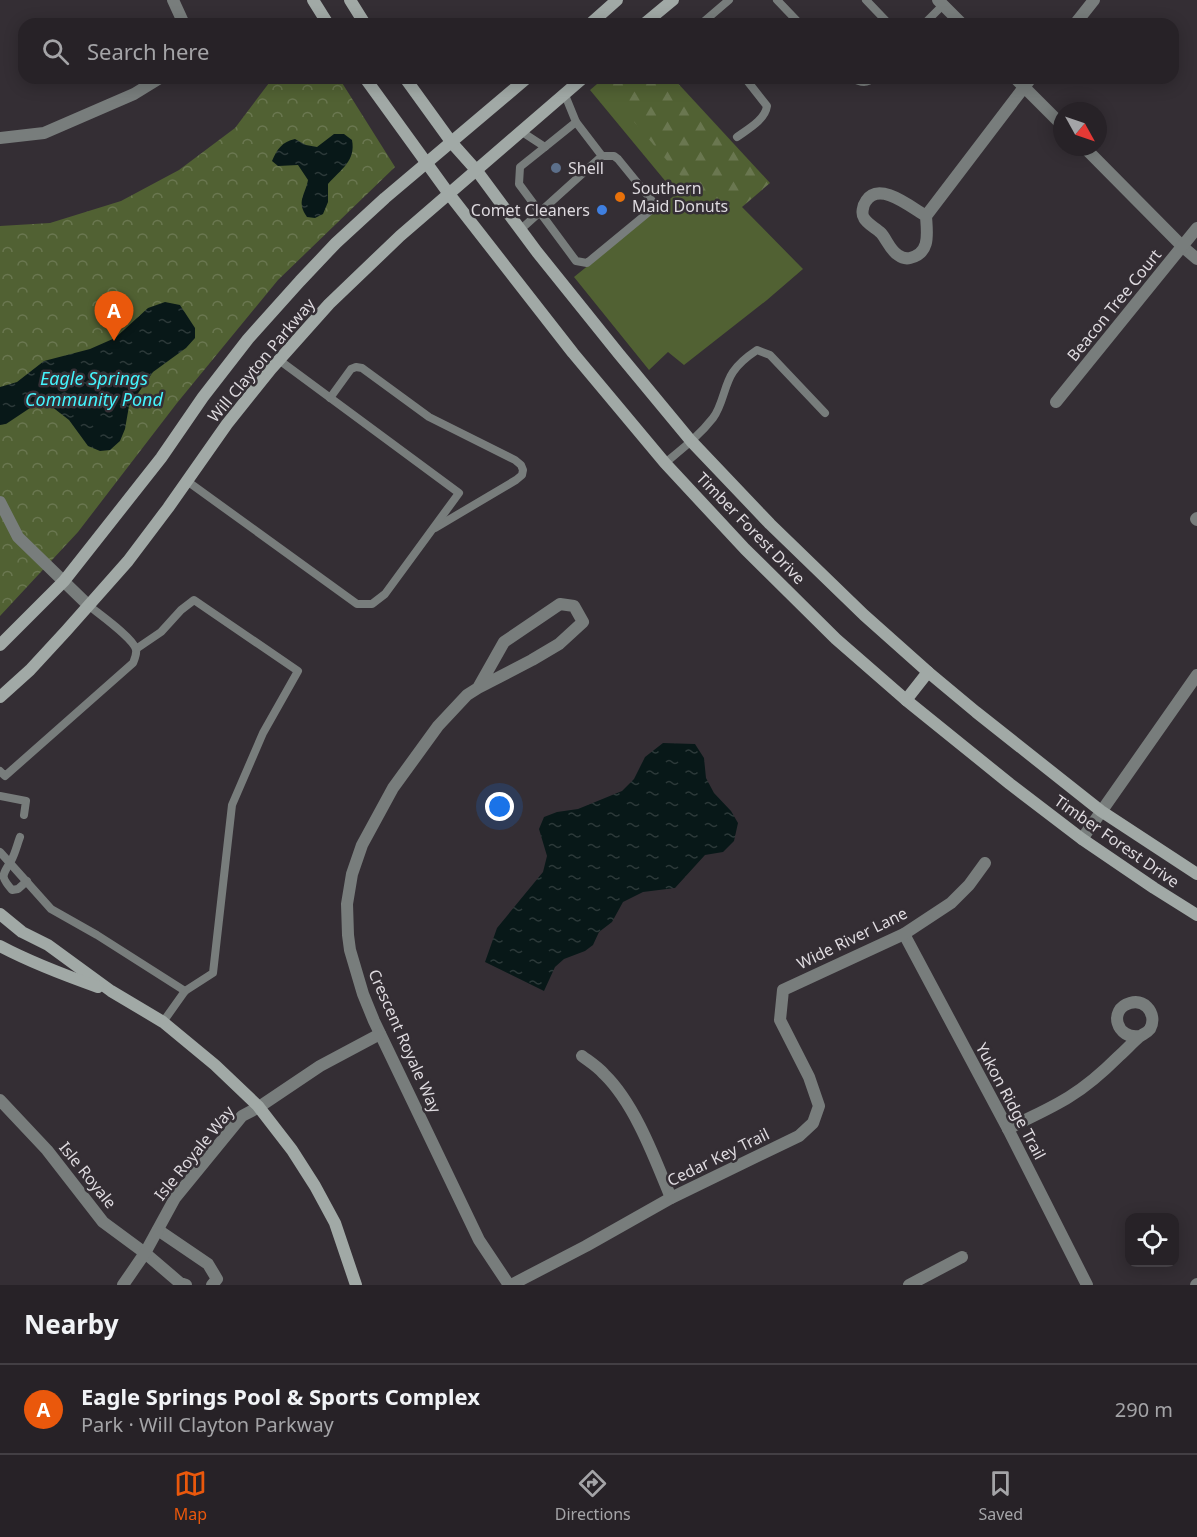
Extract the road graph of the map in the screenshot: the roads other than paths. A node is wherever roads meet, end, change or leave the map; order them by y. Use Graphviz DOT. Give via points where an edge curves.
graph roads {
  1 [pos="172,0"];
  2 [pos="313,0"];
  3 [pos="350,0"];
  4 [pos="617,0"];
  5 [pos="673,0"];
  6 [pos="729,0"];
  7 [pos="777,0"];
  8 [pos="866,0"];
  9 [pos="1094,0"];
  10 [pos="940,2"];
  11 [pos="181,18"];
  12 [pos="324,18"];
  13 [pos="361,18"];
  14 [pos="597,18"];
  15 [pos="653,18"];
  16 [pos="708,18"];
  17 [pos="794,18"];
  18 [pos="883,18"];
  19 [pos="928,18"];
  20 [pos="956,18"];
  21 [pos="1080,18"];
  22 [pos="150,84"];
  23 [pos="369,84"];
  24 [pos="409,84"];
  25 [pos="520,84"];
  26 [pos="577,84"];
  27 [pos="750,84"];
  28 [pos="1021,84"];
  29 [pos="1026,84"];
  30 [pos="565,94"];
  31 [pos="1053,115"];
  32 [pos="576,122"];
  33 [pos="522,132"];
  34 [pos="0,138"];
  35 [pos="737,138"];
  36 [pos="452,142"];
  37 [pos="545,147"];
  38 [pos="602,156"];
  39 [pos="1093,156"];
  40 [pos="427,162"];
  41 [pos="477,171"];
  42 [pos="449,194"];
  43 [pos="540,212"];
  44 [pos="926,216"];
  45 [pos="1197,228"];
  46 [pos="520,230"];
  47 [pos="1182,247"];
  48 [pos="1197,259"];
  49 [pos="279,360"];
  50 [pos="330,398"];
  51 [pos="1056,402"];
  52 [pos="825,413"];
  53 [pos="692,441"];
  54 [pos="665,463"];
  55 [pos="187,482"];
  56 [pos="0,502"];
  57 [pos="431,531"];
  58 [pos="64,581"];
  59 [pos="88,605"];
  60 [pos="0,645"];
  61 [pos="136,649"];
  62 [pos="928,672"];
  63 [pos="1197,675"];
  64 [pos="478,688"];
  65 [pos="0,697"];
  66 [pos="906,700"];
  67 [pos="2,776"];
  68 [pos="0,796"];
  69 [pos="1101,811"];
  70 [pos="24,815"];
  71 [pos="20,837"];
  72 [pos="1082,839"];
  73 [pos="0,852"];
  74 [pos="985,862"];
  75 [pos="10,863"];
  76 [pos="1197,874"];
  77 [pos="27,881"];
  78 [pos="0,914"];
  79 [pos="1197,915"];
  80 [pos="904,934"];
  81 [pos="0,946"];
  82 [pos="783,990"];
  83 [pos="111,991"];
  84 [pos="185,991"];
  85 [pos="163,1022"];
  86 [pos="380,1034"];
  87 [pos="1140,1036"];
  88 [pos="582,1056"];
  89 [pos="0,1100"];
  90 [pos="259,1107"];
  91 [pos="1008,1130"];
  92 [pos="671,1198"];
  93 [pos="158,1230"];
  94 [pos="145,1253"];
  95 [pos="962,1257"];
  96 [pos="123,1285"];
  97 [pos="186,1285"];
  98 [pos="212,1285"];
  99 [pos="356,1285"];
  100 [pos="510,1285"];
  101 [pos="909,1285"];
  102 [pos="1087,1285"];
  1 -- 11 [label="street"];
  2 -- 12 [label="main road"];
  3 -- 13 [label="main road"];
  4 -- 14 [label="main road"];
  5 -- 15 [label="main road"];
  6 -- 16 [label="lane"];
  7 -- 17 [label="lane"];
  8 -- 18 [label="lane"];
  9 -- 21 [label="street"];
  10 -- 19 [label="lane"];
  10 -- 20 [label="street"];
  22 -- 34 [label="street" via="44,133"];
  23 -- 40 [label="main road, Timber Forest Drive"];
  24 -- 36 [label="main road, Timber Forest Drive"];
  25 -- 36 [label="main road, Will Clayton Parkway"];
  26 -- 30 [label="main road, Will Clayton Parkway"];
  27 -- 35 [label="lane" via="767,106 766,112"];
  28 -- 44 [label="street"];
  29 -- 31 [label="street"];
  30 -- 32 [label="lane"];
  30 -- 33 [label="main road, Will Clayton Parkway"];
  32 -- 37 [label="lane"];
  32 -- 38 [label="lane"];
  33 -- 37 [label="lane"];
  33 -- 41 [label="main road, Will Clayton Parkway"];
  36 -- 40 [label="main road, Will Clayton Parkway"];
  36 -- 41 [label="main road, Timber Forest Drive"];
  37 -- 43 [label="lane" via="520,168 519,176 519,184"];
  38 -- 43 [label="lane"];
  38 -- 43 [label="lane" via="618,159 654,202 650,211 587,263 576,261"];
  39 -- 47 [label="street"];
  40 -- 42 [label="main road, Timber Forest Drive"];
  40 -- 58 [label="main road, Will Clayton Parkway" via="336,243 248,339"];
  41 -- 42 [label="main road, Will Clayton Parkway"];
  41 -- 46 [label="main road, Timber Forest Drive"];
  42 -- 49 [label="main road, Will Clayton Parkway" via="336,296"];
  42 -- 54 [label="main road, Timber Forest Drive"];
  43 -- 46 [label="lane"];
  44 -- 44 [label="street" via="926,247 922,253 905,259 898,256 862,211 870,196 886,193"];
  45 -- 47 [label="street, Beacon Tree Court"];
  46 -- 53 [label="main road, Timber Forest Drive"];
  47 -- 48 [label="street"];
  47 -- 51 [label="street, Beacon Tree Court"];
  49 -- 50 [label="lane"];
  49 -- 55 [label="main road, Will Clayton Parkway"];
  50 -- 57 [label="lane" via="459,493"];
  50 -- 57 [label="lane" via="351,369 362,368 429,417 521,465 522,475 516,480"];
  52 -- 53 [label="lane" via="770,355 757,350 732,373 714,417"];
  53 -- 54 [label="lane"];
  53 -- 62 [label="main road, Timber Forest Drive" via="770,524"];
  54 -- 66 [label="main road, Timber Forest Drive" via="745,549"];
  55 -- 57 [label="lane" via="357,604 372,603 385,594"];
  55 -- 59 [label="main road, Will Clayton Parkway" via="128,561"];
  56 -- 58 [label="street" via="18,537"];
  58 -- 59 [label="street"];
  58 -- 60 [label="main road, Will Clayton Parkway"];
  59 -- 61 [label="lane"];
  59 -- 65 [label="main road, Will Clayton Parkway" via="30,670"];
  61 -- 67 [label="lane" via="133,663"];
  61 -- 84 [label="lane" via="161,632 194,600 298,671 263,733 232,805 213,973"];
  62 -- 66 [label="main road"];
  62 -- 69 [label="main road, Timber Forest Drive"];
  63 -- 69 [label="street"];
  64 -- 64 [label="street, Crescent Royale Way" via="559,644 583,622 574,606 560,604 504,642"];
  64 -- 86 [label="street, Crescent Royale Way" via="447,715 402,774 367,835 352,874 347,904 350,950"];
  66 -- 72 [label="main road, Timber Forest Drive"];
  68 -- 70 [label="lane" via="26,801"];
  69 -- 72 [label="street"];
  69 -- 76 [label="main road, Timber Forest Drive"];
  71 -- 75 [label="lane"];
  72 -- 79 [label="main road, Timber Forest Drive"];
  73 -- 75 [label="lane"];
  74 -- 80 [label="street, Wide River Lane" via="951,903"];
  75 -- 77 [label="lane"];
  75 -- 77 [label="lane" via="2,872 4,883 12,890"];
  77 -- 84 [label="lane" via="51,909"];
  78 -- 83 [label="main road"];
  80 -- 82 [label="street, Wide River Lane"];
  80 -- 91 [label="street, Yukon Ridge Trail"];
  81 -- 83 [label="main road" via="29,961"];
  82 -- 92 [label="street, Cedar Key Trail" via="780,1020 819,1106 813,1123 799,1136"];
  83 -- 85 [label="main road"];
  84 -- 85 [label="lane"];
  85 -- 90 [label="main road"];
  86 -- 90 [label="street, Isle Royale Way" via="301,1077"];
  86 -- 100 [label="street, Crescent Royale Way" via="479,1240"];
  87 -- 91 [label="street" via="1079,1090"];
  88 -- 92 [label="street" via="605,1074 631,1111"];
  89 -- 94 [label="street, Isle Royale" via="47,1150 103,1221"];
  90 -- 93 [label="street, Isle Royale Way" via="234,1125 175,1198"];
  90 -- 99 [label="main road" via="320,1195 335,1223"];
  91 -- 102 [label="street, Yukon Ridge Trail"];
  92 -- 100 [label="street, Cedar Key Trail"];
  93 -- 94 [label="street, Isle Royale Way"];
  93 -- 98 [label="street" via="208,1264 217,1279"];
  94 -- 96 [label="street, Isle Royale Way"];
  94 -- 97 [label="street, Isle Royale"];
  95 -- 101 [label="street"];
}
